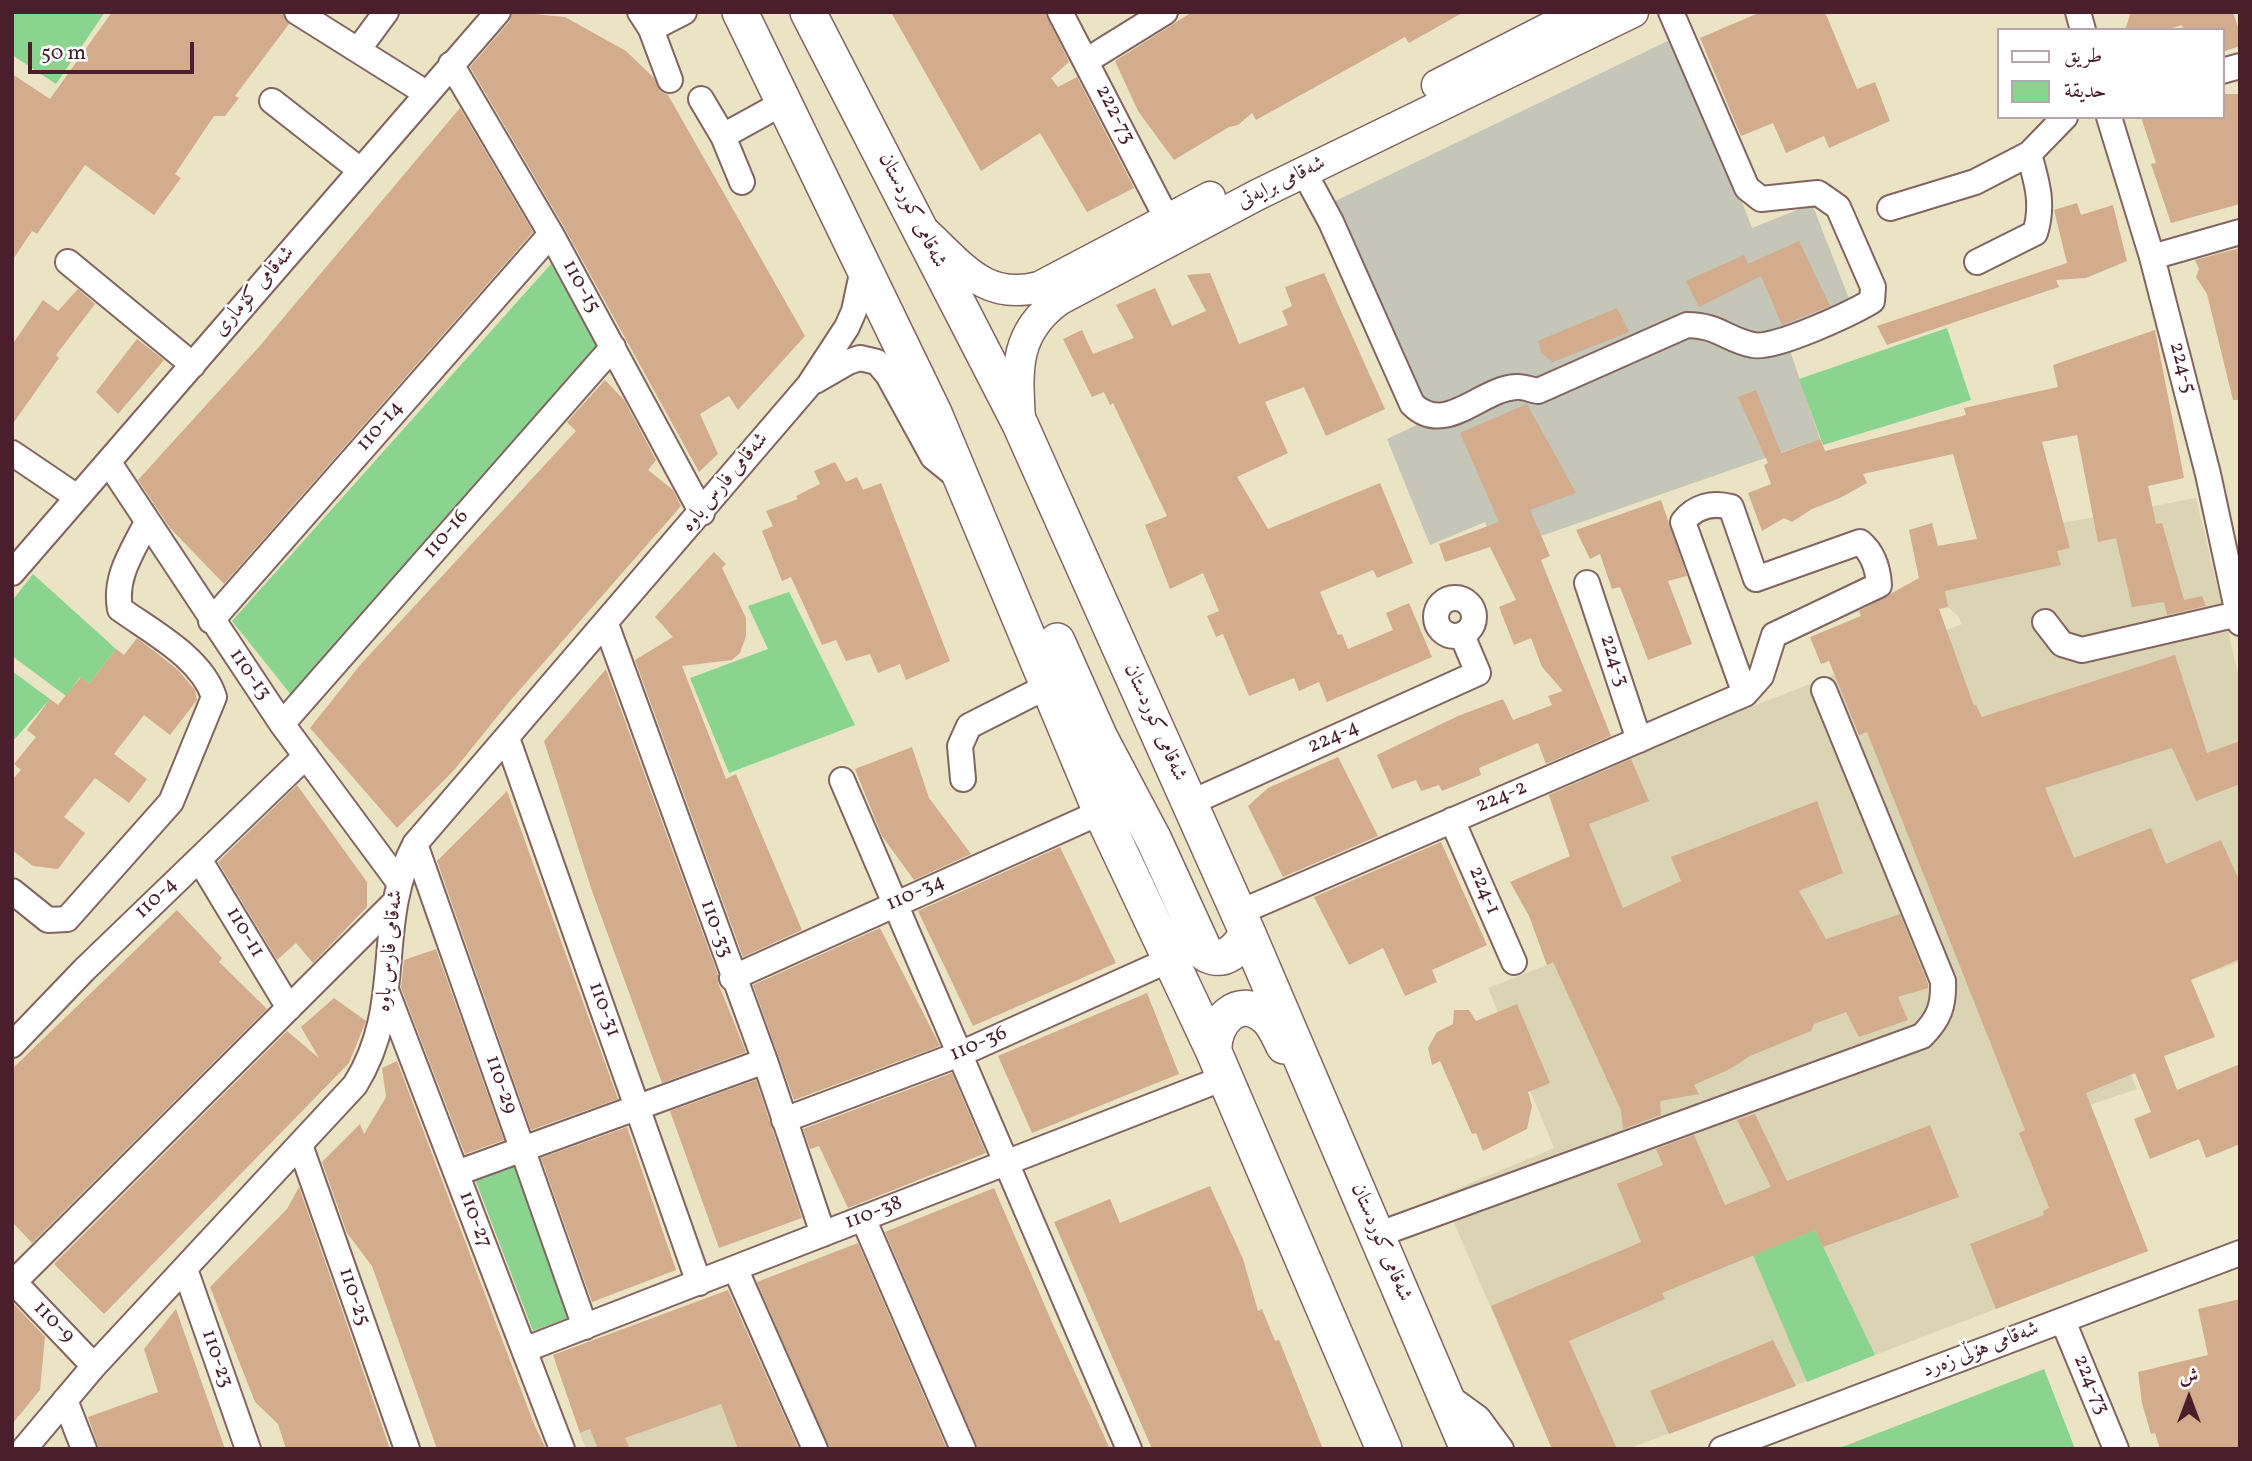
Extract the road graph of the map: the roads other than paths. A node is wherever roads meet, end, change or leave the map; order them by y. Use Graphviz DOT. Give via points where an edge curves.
graph roads {
  1 [pos="297,12"];
  2 [pos="386,12"];
  3 [pos="498,12"];
  4 [pos="684,12"];
  5 [pos="740,12"];
  6 [pos="808,12"];
  7 [pos="1060,12"];
  8 [pos="1165,12"];
  9 [pos="1580,12"];
  10 [pos="1633,12"];
  11 [pos="1671,12"];
  12 [pos="645,21"];
  13 [pos="358,50"];
  14 [pos="1086,61"];
  15 [pos="451,64"];
  16 [pos="670,80"];
  17 [pos="426,93"];
  18 [pos="701,99"];
  19 [pos="272,101"];
  20 [pos="783,103"];
  21 [pos="2063,119"];
  22 [pos="2110,119"];
  23 [pos="723,136"];
  24 [pos="2029,154"];
  25 [pos="360,170"];
  26 [pos="1304,172"];
  27 [pos="742,182"];
  28 [pos="1890,208"];
  29 [pos="1172,228"];
  30 [pos="922,230"];
  31 [pos="2240,232"];
  32 [pos="551,234"];
  33 [pos="2152,257"];
  34 [pos="68,262"];
  35 [pos="1977,262"];
  36 [pos="863,270"];
  37 [pos="613,347"];
  38 [pos="193,365"];
  39 [pos="809,385"];
  40 [pos="1020,424"];
  41 [pos="12,453"];
  42 [pos="109,463"];
  43 [pos="969,495"];
  44 [pos="77,497"];
  45 [pos="702,513"];
  46 [pos="147,522"];
  47 [pos="12,573"];
  48 [pos="1587,583"];
  49 [pos="2239,618"];
  50 [pos="211,621"];
  51 [pos="2045,622"];
  52 [pos="606,624"];
  53 [pos="1462,635"];
  54 [pos="1050,685"];
  55 [pos="1753,685"];
  56 [pos="1824,690"];
  57 [pos="282,724"];
  58 [pos="507,738"];
  59 [pos="1639,740"];
  60 [pos="306,756"];
  61 [pos="963,779"];
  62 [pos="842,780"];
  63 [pos="1190,803"];
  64 [pos="1101,812"];
  65 [pos="1452,820"];
  66 [pos="415,844"];
  67 [pos="199,859"];
  68 [pos="12,891"];
  69 [pos="396,892"];
  70 [pos="895,904"];
  71 [pos="1243,923"];
  72 [pos="1169,960"];
  73 [pos="1514,962"];
  74 [pos="732,978"];
  75 [pos="387,991"];
  76 [pos="289,1007"];
  77 [pos="12,1045"];
  78 [pos="960,1054"];
  79 [pos="765,1061"];
  80 [pos="1219,1065"];
  81 [pos="1312,1085"];
  82 [pos="638,1108"];
  83 [pos="784,1120"];
  84 [pos="300,1146"];
  85 [pos="523,1150"];
  86 [pos="1006,1163"];
  87 [pos="457,1173"];
  88 [pos="863,1218"];
  89 [pos="823,1234"];
  90 [pos="1377,1235"];
  91 [pos="2240,1254"];
  92 [pos="735,1268"];
  93 [pos="185,1269"];
  94 [pos="13,1282"];
  95 [pos="699,1283"];
  96 [pos="2063,1321"];
  97 [pos="585,1327"];
  98 [pos="524,1350"];
  99 [pos="94,1366"];
  100 [pos="1443,1392"];
  101 [pos="65,1400"];
  102 [pos="24,1449"];
  103 [pos="84,1449"];
  104 [pos="248,1449"];
  105 [pos="407,1449"];
  106 [pos="562,1449"];
  107 [pos="815,1449"];
  108 [pos="963,1449"];
  109 [pos="1129,1449"];
  110 [pos="1384,1449"];
  111 [pos="1468,1449"];
  112 [pos="1501,1449"];
  113 [pos="1722,1449"];
  114 [pos="2116,1449"];
  1 -- 13 [label="street"];
  2 -- 13 [label="street"];
  3 -- 15 [label="street, شەقامی کۆماری"];
  4 -- 12 [label="street"];
  5 -- 20 [label="highway"];
  6 -- 30 [label="highway, شەقامی کوردستان"];
  7 -- 14 [label="street, 222-73"];
  8 -- 14 [label="street"];
  9 -- 29 [label="main road, شەقامی برایەتی"];
  10 -- 26 [label="main road, شەقامی برایەتی"];
  11 -- 26 [label="street" via="1747,188 1760,199 1818,192 1838,207 1873,288 1872,301 1767,346 1751,345 1705,325 1687,325 1538,391 1517,386 1437,418 1423,415 1412,404"];
  12 -- 16 [label="street"];
  13 -- 17 [label="street"];
  14 -- 29 [label="street, 222-73"];
  15 -- 17 [label="street, شەقامی کۆماری"];
  15 -- 32 [label="street, 110-15"];
  17 -- 25 [label="street, شەقامی کۆماری"];
  18 -- 23 [label="street"];
  19 -- 25 [label="street"];
  20 -- 23 [label="street"];
  20 -- 36 [label="highway"];
  21 -- 24 [label="street"];
  22 -- 33 [label="street, 224-5"];
  23 -- 27 [label="street"];
  24 -- 28 [label="street" via="1976,181"];
  24 -- 35 [label="street" via="2040,194 2035,233"];
  25 -- 38 [label="street, شەقامی کۆماری"];
  26 -- 29 [label="main road, شەقامی برایەتی"];
  29 -- 30 [label="main road, شەقامی برایەتی" via="1040,287 1016,292 1000,290 974,276"];
  29 -- 40 [label="main road, شەقامی برایەتی" via="1036,319 1021,348 1017,378"];
  30 -- 40 [label="highway, شەقامی کوردستان"];
  31 -- 33 [label="street"];
  32 -- 37 [label="street, 110-15"];
  32 -- 50 [label="street, 110-14"];
  33 -- 49 [label="street, 224-5" via="2208,474"];
  34 -- 38 [label="street"];
  36 -- 39 [label="street, شەقامی فارس باوە" via="847,327"];
  36 -- 43 [label="highway"];
  37 -- 45 [label="street, 110-15"];
  37 -- 57 [label="street, 110-16"];
  38 -- 42 [label="street, شەقامی کۆماری"];
  39 -- 43 [label="street, شەقامی فارس باوە" via="848,362 860,358 877,362 933,457"];
  39 -- 45 [label="street, شەقامی فارس باوە"];
  40 -- 63 [label="highway, شەقامی کوردستان"];
  41 -- 44 [label="street"];
  42 -- 44 [label="street, شەقامی کۆماری"];
  42 -- 46 [label="street, 110-13"];
  43 -- 54 [label="highway"];
  43 -- 71 [label="highway" via="1013,542 1100,738 1154,840 1206,954 1215,959 1236,950"];
  44 -- 47 [label="street, شەقامی کۆماری"];
  45 -- 52 [label="street, شەقامی فارس باوە"];
  46 -- 50 [label="street, 110-13"];
  46 -- 68 [label="street" via="120,576 120,609 186,657 214,697 172,802 66,919 48,920"];
  48 -- 59 [label="street, 224-3"];
  49 -- 51 [label="street" via="2082,650 2062,644"];
  50 -- 57 [label="street, 110-13"];
  52 -- 58 [label="street, شەقامی فارس باوە"];
  52 -- 74 [label="street, 110-33"];
  53 -- 63 [label="street, 224-4" via="1478,673"];
  54 -- 61 [label="street" via="970,726 960,746"];
  54 -- 64 [label="highway"];
  55 -- 55 [label="street" via="1774,635 1879,585 1878,573 1869,550 1860,542 1756,579 1731,507 1718,503 1690,513 1683,522"];
  55 -- 59 [label="street, 224-2"];
  56 -- 90 [label="street" via="1943,981 1944,1001 1937,1021 1922,1035"];
  57 -- 60 [label="street, 110-13"];
  58 -- 66 [label="street, شەقامی فارس باوە"];
  58 -- 82 [label="street, 110-31"];
  59 -- 65 [label="street, 224-2"];
  60 -- 67 [label="street, 110-4"];
  60 -- 69 [label="street, 110-13"];
  62 -- 70 [label="street"];
  63 -- 71 [label="highway, شەقامی کوردستان"];
  64 -- 70 [label="street, 110-34"];
  64 -- 72 [label="highway"];
  65 -- 71 [label="street, 224-2"];
  65 -- 73 [label="street, 224-1"];
  66 -- 69 [label="street, شەقامی فارس باوە"];
  66 -- 85 [label="street, 110-29"];
  67 -- 76 [label="street, 110-11"];
  67 -- 77 [label="street, 110-4"];
  69 -- 75 [label="street, شەقامی فارس باوە"];
  69 -- 76 [label="street"];
  70 -- 74 [label="street, 110-34"];
  70 -- 78 [label="street"];
  71 -- 81 [label="highway, شەقامی کوردستان"];
  72 -- 78 [label="street, 110-36"];
  72 -- 80 [label="highway"];
  74 -- 79 [label="street, 110-33"];
  75 -- 84 [label="street, شەقامی فارس باوە" via="385,1016 369,1064"];
  75 -- 87 [label="street, 110-27"];
  76 -- 94 [label="street"];
  78 -- 83 [label="street, 110-36"];
  78 -- 86 [label="street"];
  79 -- 82 [label="street"];
  79 -- 83 [label="street, 110-33"];
  80 -- 81 [label="highway" via="1213,1038 1221,1020 1239,1010 1259,1012 1274,1026 1300,1076"];
  80 -- 86 [label="street, 110-38"];
  80 -- 110 [label="highway"];
  81 -- 90 [label="highway, شەقامی کوردستان"];
  82 -- 85 [label="street"];
  82 -- 95 [label="street, 110-31"];
  83 -- 89 [label="street, 110-33"];
  84 -- 93 [label="street, شەقامی فارس باوە"];
  84 -- 105 [label="street, 110-25"];
  85 -- 87 [label="street"];
  85 -- 97 [label="street, 110-29"];
  86 -- 88 [label="street, 110-38"];
  86 -- 109 [label="street"];
  87 -- 98 [label="street, 110-27"];
  88 -- 89 [label="street, 110-38"];
  88 -- 108 [label="street"];
  89 -- 92 [label="street, 110-38"];
  90 -- 100 [label="highway, شەقامی کوردستان"];
  91 -- 96 [label="street, شەقامی هۆڵی زەرد"];
  92 -- 95 [label="street, 110-38"];
  92 -- 107 [label="street"];
  93 -- 99 [label="street, شەقامی فارس باوە"];
  93 -- 104 [label="street, 110-23"];
  94 -- 99 [label="street, 110-9"];
  95 -- 97 [label="street, 110-38"];
  96 -- 113 [label="street, شەقامی هۆڵی زەرد"];
  96 -- 114 [label="street, 224-73"];
  97 -- 98 [label="street, 110-38"];
  98 -- 106 [label="street, 110-27"];
  99 -- 101 [label="street, شەقامی فارس باوە"];
  100 -- 111 [label="highway, شەقامی کوردستان"];
  100 -- 112 [label="street" via="1478,1418"];
  101 -- 102 [label="street, شەقامی فارس باوە"];
  101 -- 103 [label="street"];
}
